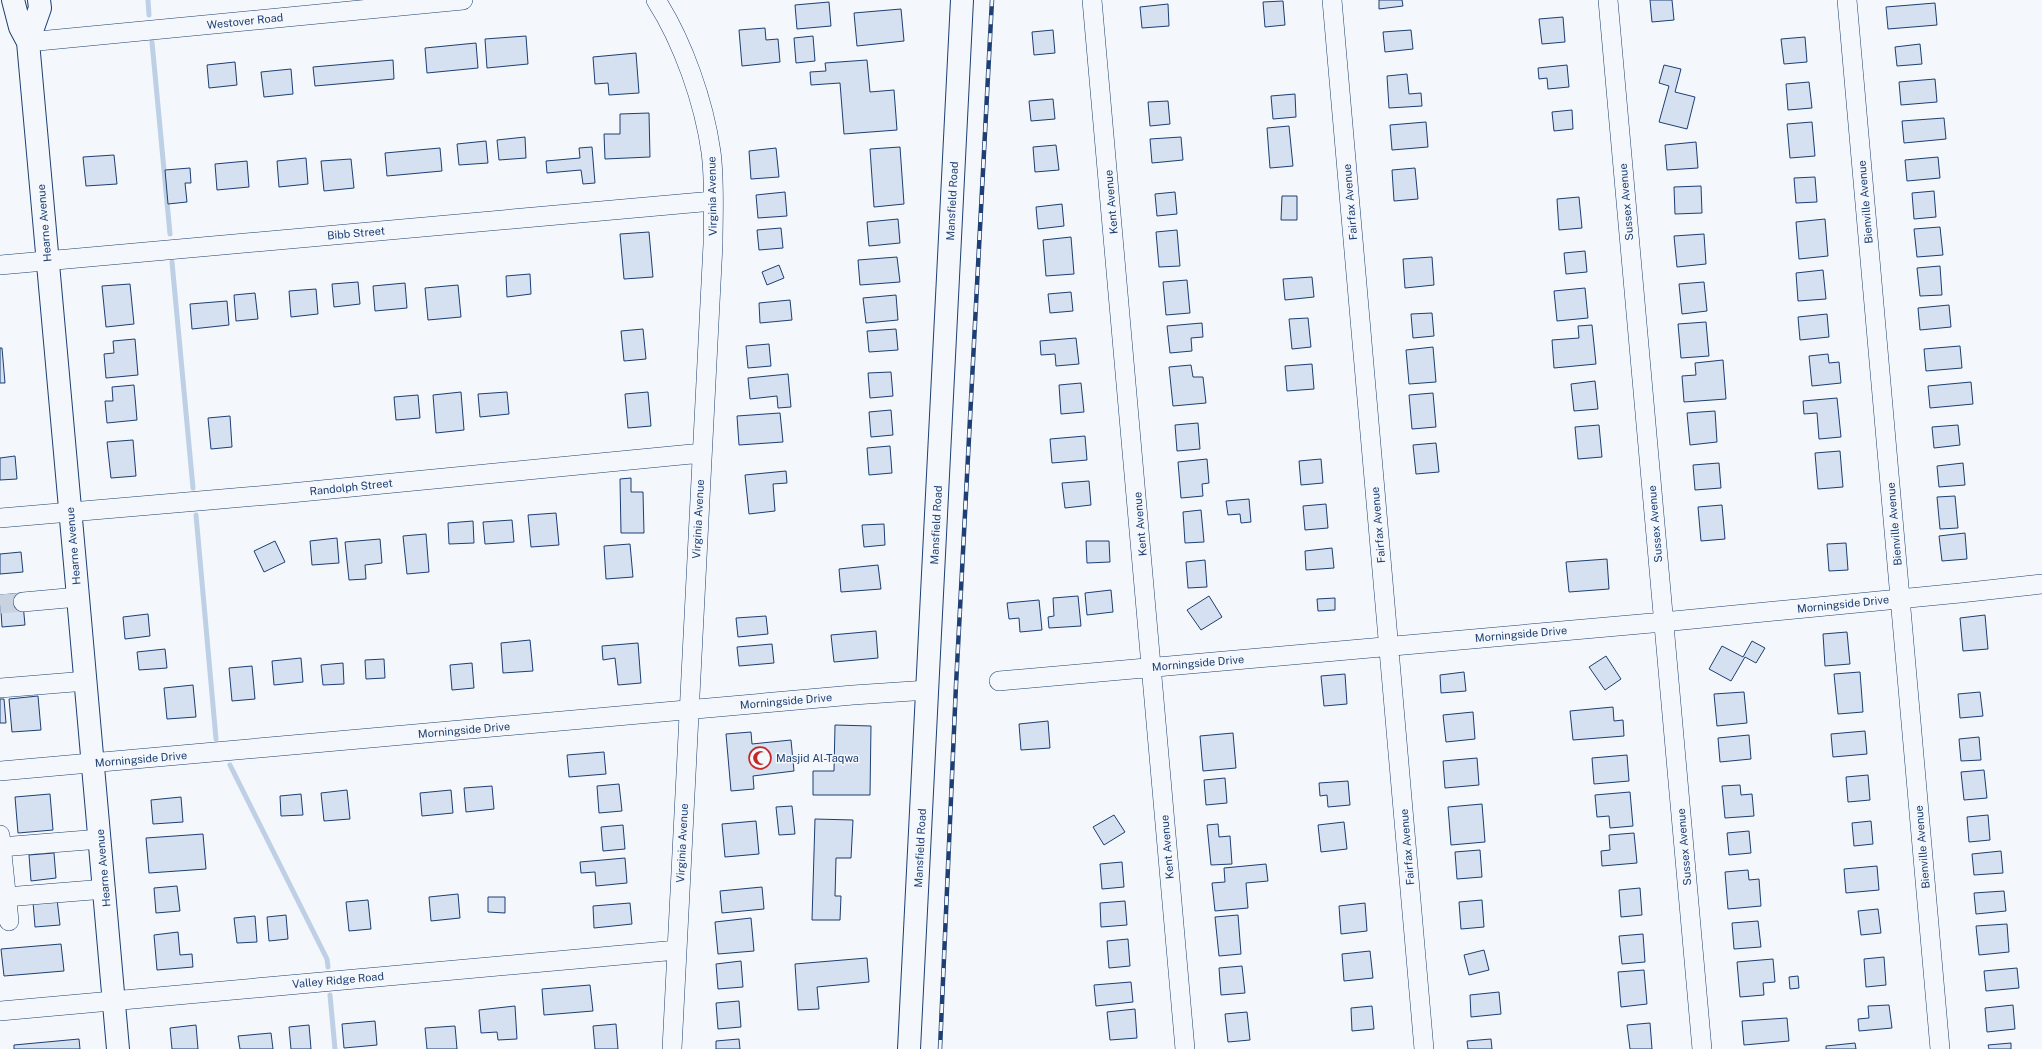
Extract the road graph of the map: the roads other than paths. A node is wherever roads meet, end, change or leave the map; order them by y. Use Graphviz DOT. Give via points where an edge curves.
graph roads {
  1 [pos="13,0"];
  2 [pos="39,0"];
  3 [pos="462,0"];
  4 [pos="656,0"];
  5 [pos="962,0"];
  6 [pos="1092,0"];
  7 [pos="1332,0"];
  8 [pos="1608,0"];
  9 [pos="1847,0"];
  10 [pos="28,42"];
  11 [pos="713,201"];
  12 [pos="47,261"];
  13 [pos="0,264"];
  14 [pos="702,453"];
  15 [pos="70,512"];
  16 [pos="0,518"];
  17 [pos="2042,584"];
  18 [pos="78,597"];
  19 [pos="1900,599"];
  20 [pos="23,602"];
  21 [pos="1663,622"];
  22 [pos="1389,646"];
  23 [pos="1151,667"];
  24 [pos="86,681"];
  25 [pos="999,681"];
  26 [pos="0,688"];
  27 [pos="928,690"];
  28 [pos="688,710"];
  29 [pos="94,763"];
  30 [pos="0,771"];
  31 [pos="100,839"];
  32 [pos="1,841"];
  33 [pos="104,889"];
  34 [pos="6,897"];
  35 [pos="9,921"];
  36 [pos="677,950"];
  37 [pos="114,1001"];
  38 [pos="0,1011"];
  39 [pos="118,1049"];
  40 [pos="672,1049"];
  41 [pos="909,1049"];
  42 [pos="1186,1049"];
  43 [pos="1424,1049"];
  44 [pos="1702,1049"];
  45 [pos="1940,1049"];
  1 -- 10 [label="main road, Hearne Avenue" via="20,27"];
  2 -- 10 [label="main road, Hearne Avenue" via="40,8"];
  3 -- 10 [label="street, Westover Road"];
  4 -- 11 [label="street, Virginia Avenue" via="675,34 706,123 711,153"];
  5 -- 27 [label="main road, Mansfield Road"];
  6 -- 23 [label="street, Kent Avenue"];
  7 -- 22 [label="street, Fairfax Avenue"];
  8 -- 21 [label="street, Sussex Avenue"];
  9 -- 19 [label="street, Bienville Avenue"];
  10 -- 12 [label="main road, Hearne Avenue"];
  11 -- 12 [label="street, Bibb Street"];
  11 -- 14 [label="street, Virginia Avenue"];
  12 -- 13 [label="street, Bibb Street"];
  12 -- 15 [label="main road, Hearne Avenue"];
  14 -- 15 [label="street, Randolph Street"];
  14 -- 28 [label="street, Virginia Avenue"];
  15 -- 16 [label="street, Randolph Street"];
  15 -- 18 [label="main road, Hearne Avenue"];
  17 -- 19 [label="street, Morningside Drive"];
  18 -- 20 [label="street"];
  18 -- 24 [label="main road, Hearne Avenue"];
  19 -- 21 [label="street, Morningside Drive"];
  19 -- 45 [label="street, Bienville Avenue"];
  21 -- 22 [label="street, Morningside Drive"];
  21 -- 44 [label="street, Sussex Avenue"];
  22 -- 23 [label="street, Morningside Drive"];
  22 -- 43 [label="street, Fairfax Avenue"];
  23 -- 25 [label="street, Morningside Drive"];
  23 -- 42 [label="street, Kent Avenue"];
  24 -- 26 [label="street"];
  24 -- 29 [label="main road, Hearne Avenue"];
  27 -- 28 [label="street, Morningside Drive"];
  27 -- 41 [label="main road, Mansfield Road"];
  28 -- 29 [label="street, Morningside Drive"];
  28 -- 36 [label="street, Virginia Avenue"];
  29 -- 30 [label="street, Morningside Drive"];
  29 -- 31 [label="main road, Hearne Avenue"];
  31 -- 32 [label="street"];
  31 -- 33 [label="main road, Hearne Avenue"];
  32 -- 34 [label="street"];
  33 -- 34 [label="street"];
  33 -- 37 [label="main road, Hearne Avenue"];
  34 -- 35 [label="street"];
  36 -- 37 [label="street, Valley Ridge Road"];
  36 -- 40 [label="street, Virginia Avenue"];
  37 -- 38 [label="street, Valley Ridge Road"];
  37 -- 39 [label="main road, Hearne Avenue"];
}
